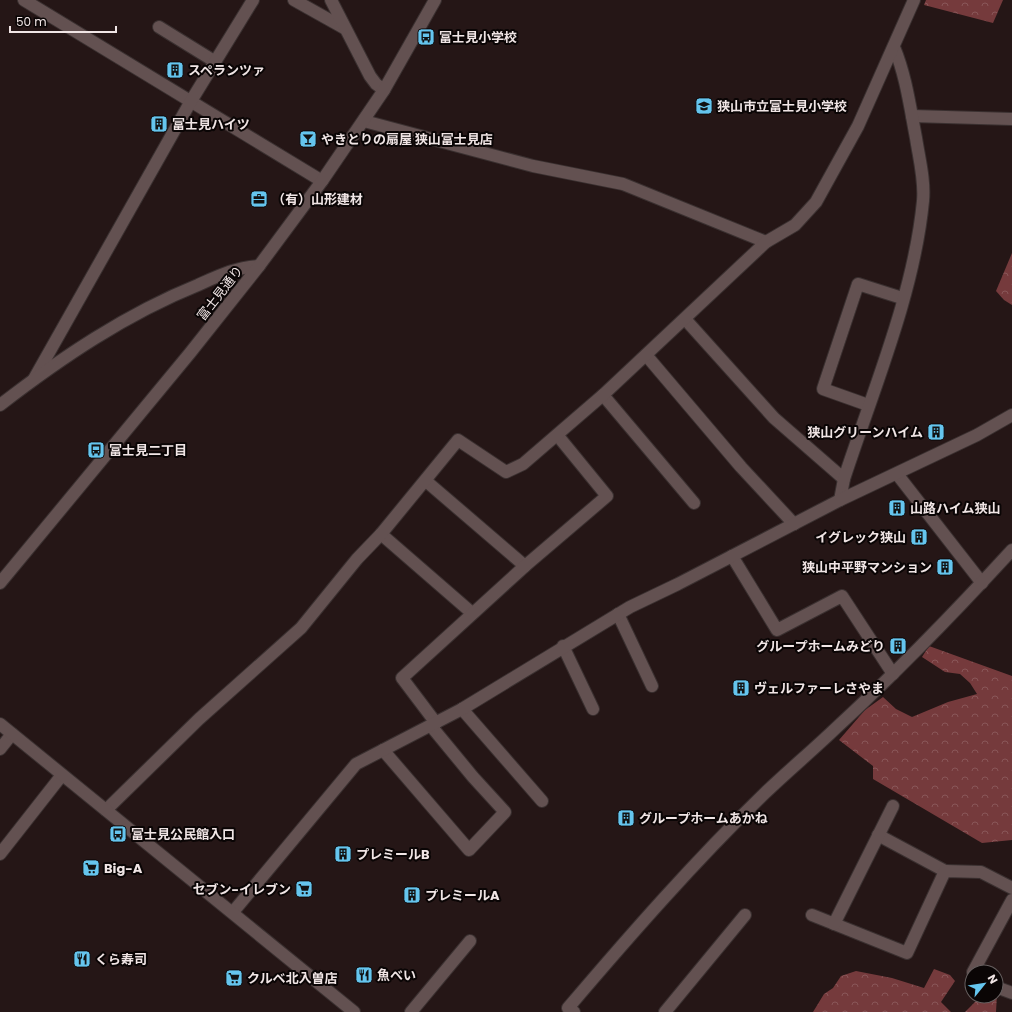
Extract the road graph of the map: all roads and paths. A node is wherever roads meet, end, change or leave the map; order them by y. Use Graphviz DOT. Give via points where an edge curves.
graph roads {
  1 [pos="24,0"];
  2 [pos="253,0"];
  3 [pos="294,0"];
  4 [pos="331,0"];
  5 [pos="435,0"];
  6 [pos="914,0"];
  7 [pos="159,27"];
  8 [pos="344,28"];
  9 [pos="894,47"];
  10 [pos="214,61"];
  11 [pos="384,90"];
  12 [pos="191,101"];
  13 [pos="912,116"];
  14 [pos="1012,119"];
  15 [pos="364,121"];
  16 [pos="322,181"];
  17 [pos="766,242"];
  18 [pos="259,266"];
  19 [pos="902,298"];
  20 [pos="685,319"];
  21 [pos="646,355"];
  22 [pos="34,379"];
  23 [pos="604,396"];
  24 [pos="0,405"];
  25 [pos="868,405"];
  26 [pos="1012,415"];
  27 [pos="558,436"];
  28 [pos="897,474"];
  29 [pos="844,479"];
  30 [pos="426,481"];
  31 [pos="840,500"];
  32 [pos="694,503"];
  33 [pos="794,524"];
  34 [pos="381,534"];
  35 [pos="1012,550"];
  36 [pos="732,556"];
  37 [pos="524,566"];
  38 [pos="0,583"];
  39 [pos="982,583"];
  40 [pos="472,613"];
  41 [pos="618,614"];
  42 [pos="563,646"];
  43 [pos="893,674"];
  44 [pos="652,686"];
  45 [pos="462,709"];
  46 [pos="593,709"];
  47 [pos="0,724"];
  48 [pos="433,725"];
  49 [pos="12,734"];
  50 [pos="0,749"];
  51 [pos="383,750"];
  52 [pos="62,775"];
  53 [pos="542,801"];
  54 [pos="893,806"];
  55 [pos="106,810"];
  56 [pos="878,835"];
  57 [pos="0,854"];
  58 [pos="945,871"];
  59 [pos="1012,888"];
  60 [pos="1012,900"];
  61 [pos="233,912"];
  62 [pos="744,915"];
  63 [pos="812,915"];
  64 [pos="834,924"];
  65 [pos="470,941"];
  66 [pos="977,964"];
  67 [pos="354,1012"];
  68 [pos="411,1012"];
  69 [pos="574,1012"];
  70 [pos="665,1012"];
  1 -- 12 [label="street"];
  2 -- 10 [label="street"];
  3 -- 8 [label="street"];
  4 -- 8 [label="street"];
  5 -- 11 [label="street, 富士見通り"];
  6 -- 9 [label="street"];
  7 -- 10 [label="street"];
  8 -- 11 [label="street" via="370,76"];
  9 -- 13 [label="street" via="902,65"];
  9 -- 17 [label="street" via="858,126 816,202 795,225"];
  10 -- 12 [label="street"];
  11 -- 15 [label="street, 富士見通り"];
  12 -- 16 [label="street"];
  12 -- 22 [label="street"];
  13 -- 14 [label="street"];
  13 -- 19 [label="street" via="922,173 923,199 916,254"];
  15 -- 16 [label="street, 富士見通り"];
  15 -- 17 [label="street" via="533,166 623,184"];
  16 -- 18 [label="street, 富士見通り"];
  17 -- 20 [label="street"];
  18 -- 22 [label="street" via="235,269 124,320"];
  18 -- 38 [label="street, 富士見通り"];
  19 -- 25 [label="street"];
  19 -- 25 [label="street" via="858,284 823,389"];
  20 -- 21 [label="street"];
  20 -- 29 [label="street" via="774,418"];
  21 -- 23 [label="street"];
  21 -- 33 [label="street" via="741,467"];
  22 -- 24 [label="street"];
  23 -- 27 [label="street"];
  23 -- 32 [label="street"];
  25 -- 29 [label="street"];
  26 -- 28 [label="street"];
  27 -- 30 [label="street" via="523,464 506,472 458,440"];
  27 -- 37 [label="street" via="607,496"];
  28 -- 31 [label="street"];
  28 -- 39 [label="street"];
  29 -- 31 [label="street"];
  30 -- 34 [label="street"];
  30 -- 37 [label="street"];
  31 -- 33 [label="street"];
  33 -- 36 [label="street"];
  34 -- 40 [label="street"];
  34 -- 55 [label="street" via="357,559 301,628 199,719"];
  35 -- 39 [label="street"];
  36 -- 41 [label="street"];
  36 -- 43 [label="street" via="776,630 842,596"];
  37 -- 40 [label="street"];
  39 -- 43 [label="street"];
  40 -- 48 [label="street" via="402,678"];
  41 -- 42 [label="street"];
  41 -- 44 [label="street"];
  42 -- 45 [label="street"];
  42 -- 46 [label="street"];
  43 -- 69 [label="street" via="775,783 690,869 568,1008"];
  45 -- 48 [label="street"];
  45 -- 53 [label="street"];
  47 -- 49 [label="street"];
  48 -- 51 [label="street"];
  48 -- 51 [label="street" via="473,778 505,812 469,850"];
  49 -- 50 [label="street"];
  49 -- 52 [label="street"];
  51 -- 61 [label="street" via="356,764"];
  52 -- 55 [label="street"];
  52 -- 57 [label="street"];
  54 -- 56 [label="street"];
  55 -- 61 [label="street"];
  56 -- 58 [label="street"];
  56 -- 64 [label="street"];
  58 -- 59 [label="street" via="981,872"];
  58 -- 64 [label="street" via="906,953"];
  60 -- 66 [label="street"];
  61 -- 67 [label="street"];
  62 -- 70 [label="street"];
  63 -- 64 [label="street"];
  65 -- 68 [label="street"];
}
